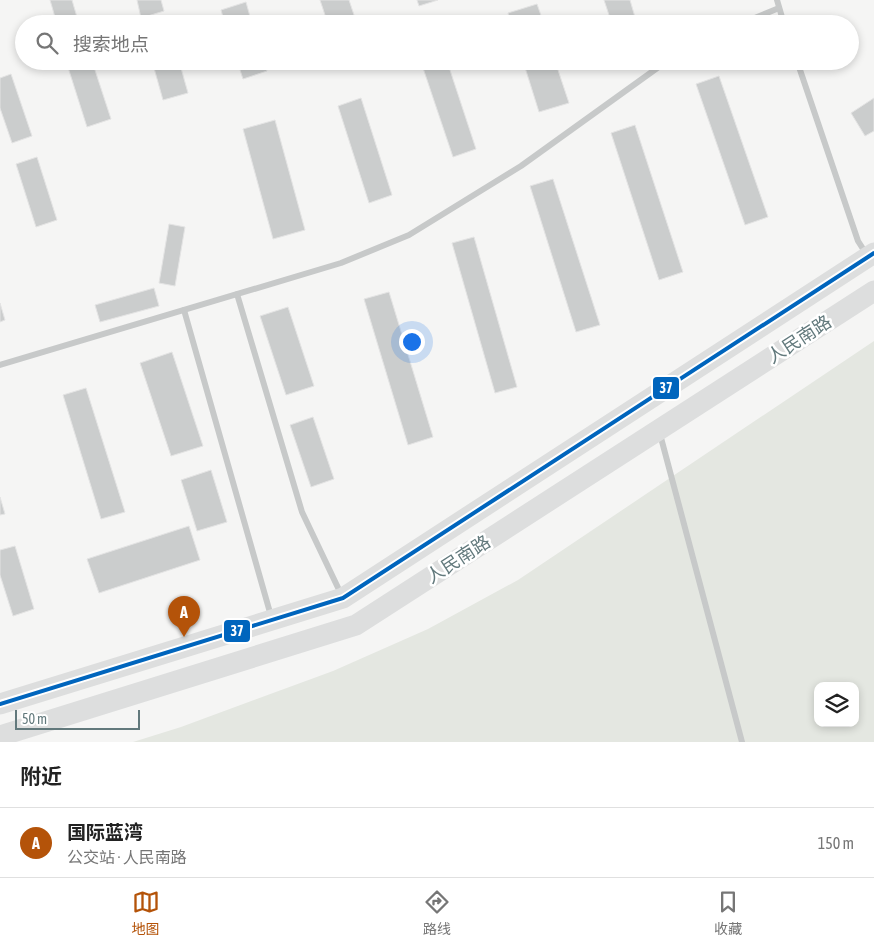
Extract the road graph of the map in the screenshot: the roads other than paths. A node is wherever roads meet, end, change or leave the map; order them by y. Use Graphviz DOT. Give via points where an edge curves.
graph roads {
  1 [pos="777,0"];
  2 [pos="779,8"];
  3 [pos="762,15"];
  4 [pos="781,15"];
  5 [pos="654,70"];
  6 [pos="800,70"];
  7 [pos="871,255"];
  8 [pos="874,291"];
  9 [pos="237,294"];
  10 [pos="184,310"];
  11 [pos="0,365"];
  12 [pos="659,430"];
  13 [pos="343,598"];
  14 [pos="272,620"];
  15 [pos="0,704"];
  16 [pos="0,736"];
  17 [pos="742,742"];
  1 -- 2 [label="lane"];
  2 -- 3 [label="lane"];
  2 -- 4 [label="lane"];
  5 -- 9 [label="lane" via="521,166 410,235 342,263"];
  6 -- 7 [label="lane" via="858,240"];
  7 -- 13 [label="main road, 人民南路"];
  8 -- 12 [label="main road, 人民南路"];
  9 -- 10 [label="lane"];
  9 -- 13 [label="lane" via="302,512"];
  10 -- 11 [label="lane"];
  10 -- 14 [label="lane"];
  12 -- 16 [label="main road, 人民南路" via="356,625"];
  12 -- 17 [label="lane"];
  13 -- 14 [label="main road, 人民南路"];
  14 -- 15 [label="main road, 人民南路"];
}
